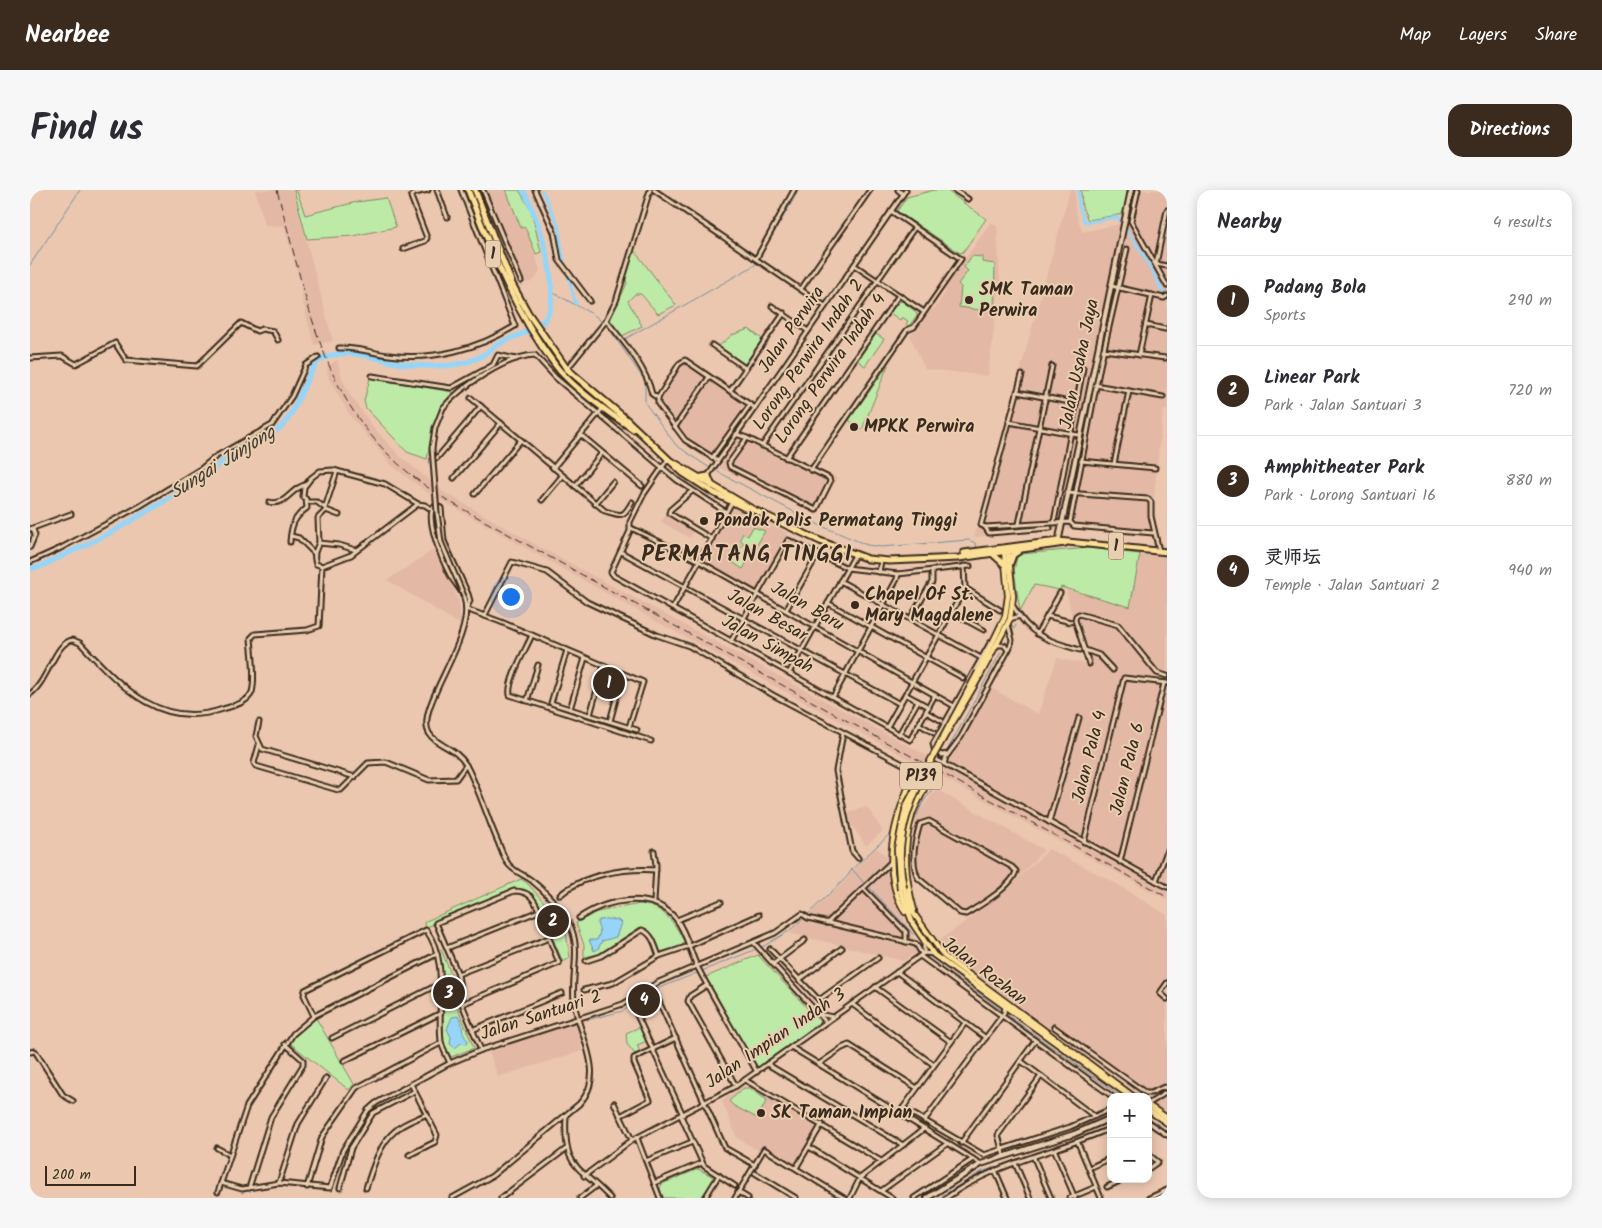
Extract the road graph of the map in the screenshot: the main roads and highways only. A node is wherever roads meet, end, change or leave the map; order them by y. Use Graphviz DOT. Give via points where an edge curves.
graph roads {
  1 [pos="468,190"];
  2 [pos="475,190"];
  3 [pos="526,315"];
  4 [pos="538,334"];
  5 [pos="603,400"];
  6 [pos="603,407"];
  7 [pos="638,432"];
  8 [pos="670,460"];
  9 [pos="697,478"];
  10 [pos="702,484"];
  11 [pos="712,487"];
  12 [pos="752,509"];
  13 [pos="1058,543"];
  14 [pos="1006,550"];
  15 [pos="1022,550"];
  16 [pos="1167,552"];
  17 [pos="992,554"];
  18 [pos="952,556"];
  19 [pos="1007,566"];
  20 [pos="1008,620"];
  21 [pos="979,673"];
  22 [pos="902,889"];
  23 [pos="909,916"];
  24 [pos="917,919"];
  25 [pos="1128,1093"];
  26 [pos="1128,1093"];
  27 [pos="1152,1108"];
  28 [pos="1152,1109"];
  29 [pos="1167,1118"];
  30 [pos="1167,1123"];
  1 -- 3 [label="highway, 1" via="505,282"];
  2 -- 3 [label="highway, 1"];
  3 -- 4 [label="highway, 1"];
  4 -- 5 [label="highway, 1" via="567,369"];
  4 -- 6 [label="highway, 1" via="557,367"];
  5 -- 6 [label="highway"];
  5 -- 7 [label="highway, 1"];
  6 -- 7 [label="highway, 1"];
  7 -- 8 [label="highway, 1"];
  8 -- 9 [label="highway, 1"];
  8 -- 10 [label="highway, 1" via="683,473"];
  9 -- 10 [label="highway, 1"];
  9 -- 11 [label="highway" via="709,474"];
  10 -- 11 [label="highway, 1"];
  10 -- 12 [label="highway, 1" via="732,502"];
  11 -- 12 [label="highway, 1"];
  12 -- 18 [label="highway, 1" via="854,555 881,561"];
  13 -- 14 [label="highway, 1"];
  13 -- 15 [label="highway, 1"];
  13 -- 16 [label="highway, 1" via="1093,543"];
  14 -- 15 [label="highway, 1"];
  14 -- 17 [label="highway, 1"];
  14 -- 18 [label="highway, 1"];
  14 -- 19 [label="main road, Jalan Rozhan / P139"];
  15 -- 19 [label="highway" via="1013,555"];
  17 -- 18 [label="highway, 1"];
  17 -- 19 [label="highway"];
  19 -- 20 [label="main road, Jalan Rozhan / P139"];
  19 -- 20 [label="main road, Jalan Rozhan / P139" via="1012,606"];
  20 -- 21 [label="main road, Jalan Rozhan / P139"];
  20 -- 21 [label="main road, Jalan Rozhan / P139" via="998,645"];
  21 -- 22 [label="main road, Jalan Rozhan / P139, bridge" via="906,806 897,849"];
  22 -- 23 [label="main road, Jalan Rozhan / P139"];
  22 -- 24 [label="main road, Jalan Rozhan / P139"];
  23 -- 24 [label="main road" via="897,894 892,862 893,839 897,815 913,776 918,772 925,774 927,780 908,831 906,870"];
  23 -- 25 [label="main road, Jalan Rozhan / P139" via="934,955"];
  24 -- 26 [label="main road, Jalan Rozhan / P139" via="935,946 952,962"];
  27 -- 29 [label="main road"];
  28 -- 30 [label="main road"];
}
